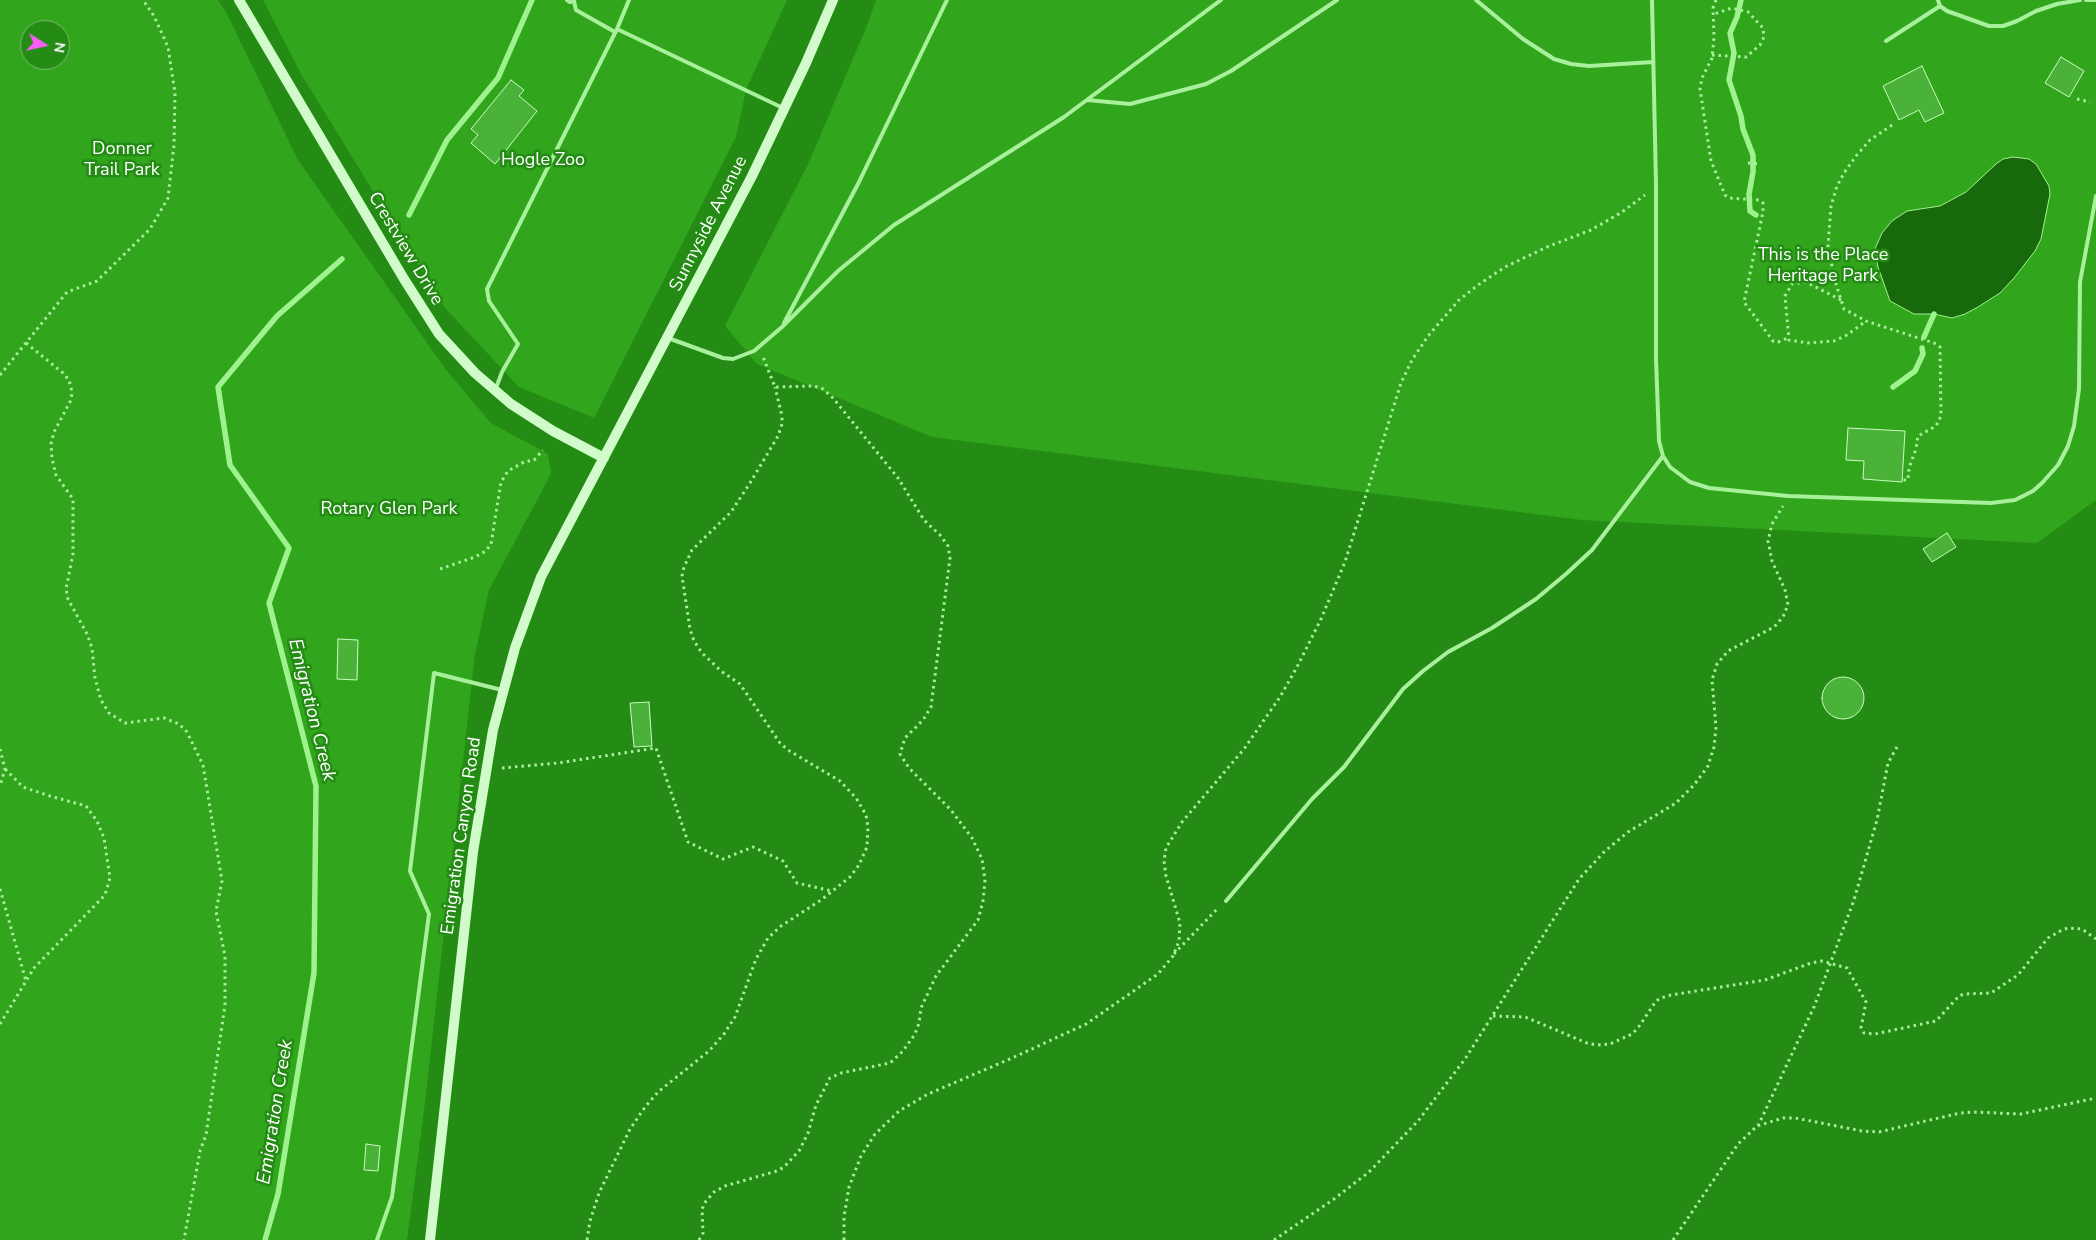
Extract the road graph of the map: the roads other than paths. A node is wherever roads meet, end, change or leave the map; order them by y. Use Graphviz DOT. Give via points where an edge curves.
graph roads {
  1 [pos="239,0"];
  2 [pos="567,0"];
  3 [pos="575,0"];
  4 [pos="629,0"];
  5 [pos="833,0"];
  6 [pos="947,0"];
  7 [pos="1222,0"];
  8 [pos="1337,0"];
  9 [pos="1476,0"];
  10 [pos="1652,0"];
  11 [pos="1938,0"];
  12 [pos="2080,0"];
  13 [pos="2086,0"];
  14 [pos="2096,0"];
  15 [pos="1940,6"];
  16 [pos="616,31"];
  17 [pos="1886,41"];
  18 [pos="1652,62"];
  19 [pos="1087,100"];
  20 [pos="785,109"];
  21 [pos="2096,196"];
  22 [pos="782,328"];
  23 [pos="668,338"];
  24 [pos="494,392"];
  25 [pos="1663,456"];
  26 [pos="604,458"];
  27 [pos="502,690"];
  28 [pos="1226,901"];
  29 [pos="377,1240"];
  30 [pos="430,1240"];
  1 -- 24 [label="main road, Crestview Drive" via="421,308 457,355"];
  2 -- 3 [label="lane"];
  3 -- 16 [label="lane" via="576,10"];
  4 -- 16 [label="lane"];
  5 -- 20 [label="main road, Sunnyside Avenue"];
  6 -- 22 [label="lane" via="858,184"];
  7 -- 19 [label="lane"];
  8 -- 19 [label="lane" via="1232,71 1206,84 1130,104"];
  9 -- 18 [label="lane" via="1523,40 1554,59 1589,66"];
  10 -- 18 [label="lane"];
  11 -- 15 [label="lane"];
  12 -- 15 [label="lane" via="2036,11 2003,26 1989,26"];
  13 -- 14 [label="lane"];
  15 -- 17 [label="lane"];
  16 -- 20 [label="lane"];
  16 -- 24 [label="lane" via="487,289 489,301 518,344"];
  18 -- 25 [label="lane" via="1656,359 1659,441"];
  19 -- 22 [label="lane" via="894,225 838,271"];
  20 -- 23 [label="main road, Sunnyside Avenue"];
  21 -- 25 [label="lane" via="2080,282 2079,389 2074,426 2062,457 2042,484 2023,497 1999,503 1788,496 1710,488 1690,482 1670,467"];
  22 -- 23 [label="lane" via="747,355 733,360"];
  23 -- 26 [label="main road, Sunnyside Avenue"];
  24 -- 26 [label="main road, Crestview Drive" via="528,416"];
  25 -- 28 [label="lane" via="1592,550 1566,574 1492,628 1448,652 1403,689 1344,767 1312,799"];
  26 -- 27 [label="main road, Emigration Canyon Road" via="541,577"];
  27 -- 29 [label="lane" via="434,673 410,871 429,914 392,1196"];
  27 -- 30 [label="main road, Emigration Canyon Road" via="473,852"];
}
